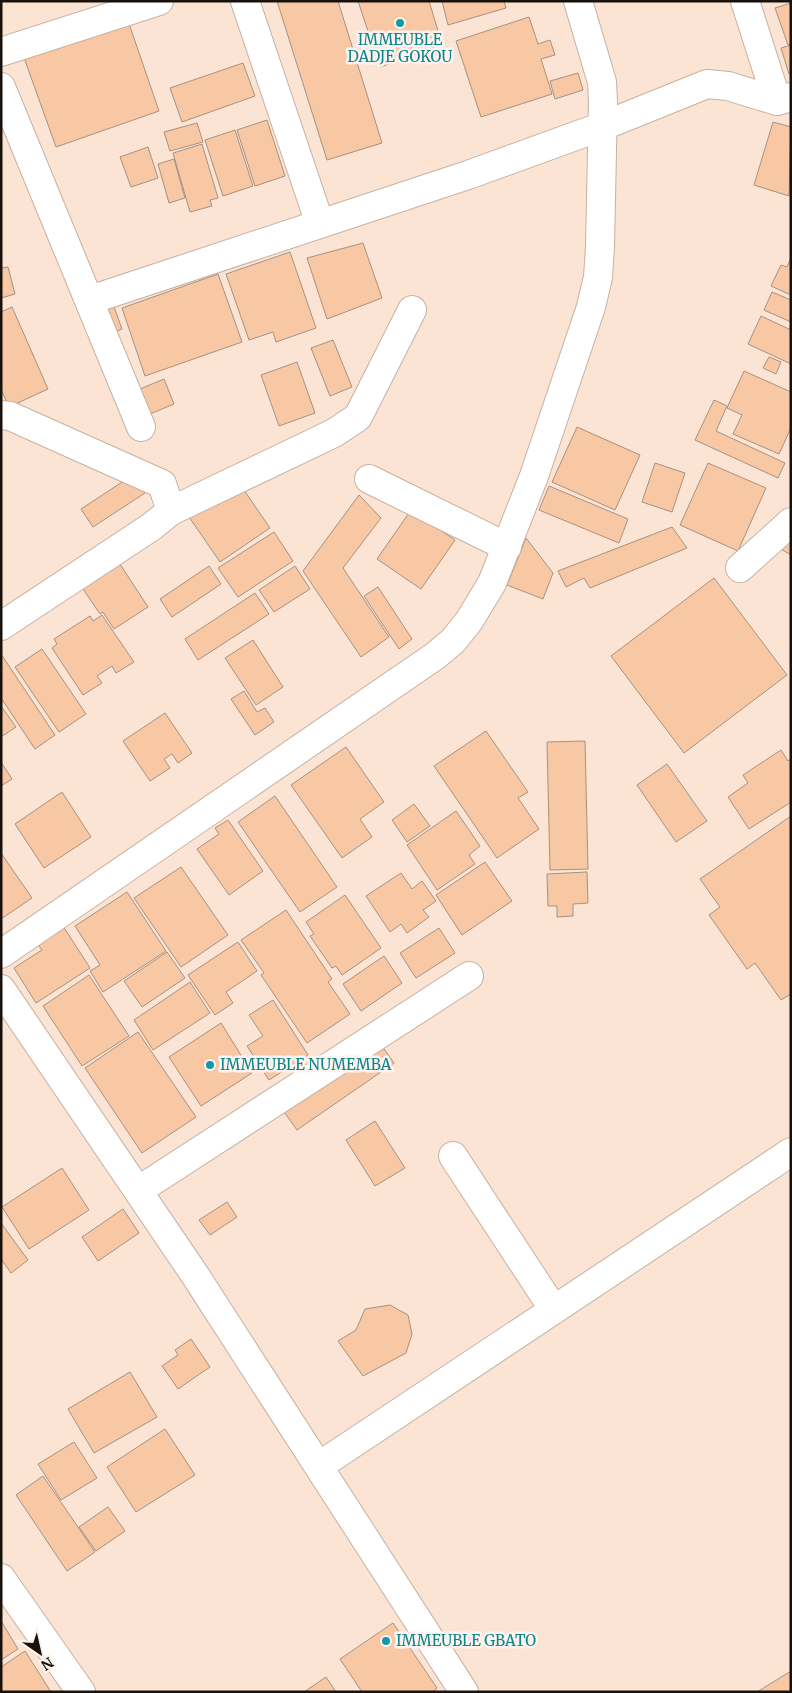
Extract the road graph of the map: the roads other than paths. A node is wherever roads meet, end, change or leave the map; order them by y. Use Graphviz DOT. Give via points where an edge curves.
graph roads {
  1 [pos="159,1"];
  2 [pos="245,1"];
  3 [pos="578,1"];
  4 [pos="745,1"];
  5 [pos="1,52"];
  6 [pos="1,87"];
  7 [pos="784,99"];
  8 [pos="603,126"];
  9 [pos="320,224"];
  10 [pos="90,300"];
  11 [pos="412,310"];
  12 [pos="1,415"];
  13 [pos="141,427"];
  14 [pos="369,479"];
  15 [pos="171,511"];
  16 [pos="791,522"];
  17 [pos="507,547"];
  18 [pos="740,568"];
  19 [pos="1,626"];
  20 [pos="1,954"];
  21 [pos="469,976"];
  22 [pos="1,989"];
  23 [pos="791,1152"];
  24 [pos="453,1156"];
  25 [pos="139,1190"];
  26 [pos="554,1310"];
  27 [pos="319,1466"];
  28 [pos="1,1578"];
  29 [pos="81,1692"];
  30 [pos="464,1692"];
  1 -- 5 [label="street"];
  2 -- 9 [label="street"];
  3 -- 8 [label="street" via="602,82"];
  4 -- 7 [label="street"];
  6 -- 10 [label="street"];
  7 -- 8 [label="street" via="707,84"];
  8 -- 9 [label="street"];
  8 -- 17 [label="street" via="598,277 591,307"];
  9 -- 10 [label="street"];
  10 -- 13 [label="street"];
  11 -- 15 [label="street" via="358,417 334,433"];
  12 -- 15 [label="street" via="10,416 162,484"];
  14 -- 17 [label="street"];
  15 -- 19 [label="street"];
  16 -- 18 [label="street"];
  17 -- 20 [label="street" via="492,583 469,621 435,656"];
  21 -- 25 [label="street"];
  22 -- 25 [label="street"];
  23 -- 26 [label="street"];
  24 -- 26 [label="street"];
  25 -- 27 [label="street"];
  26 -- 27 [label="street"];
  27 -- 30 [label="street"];
  28 -- 29 [label="street"];
}
